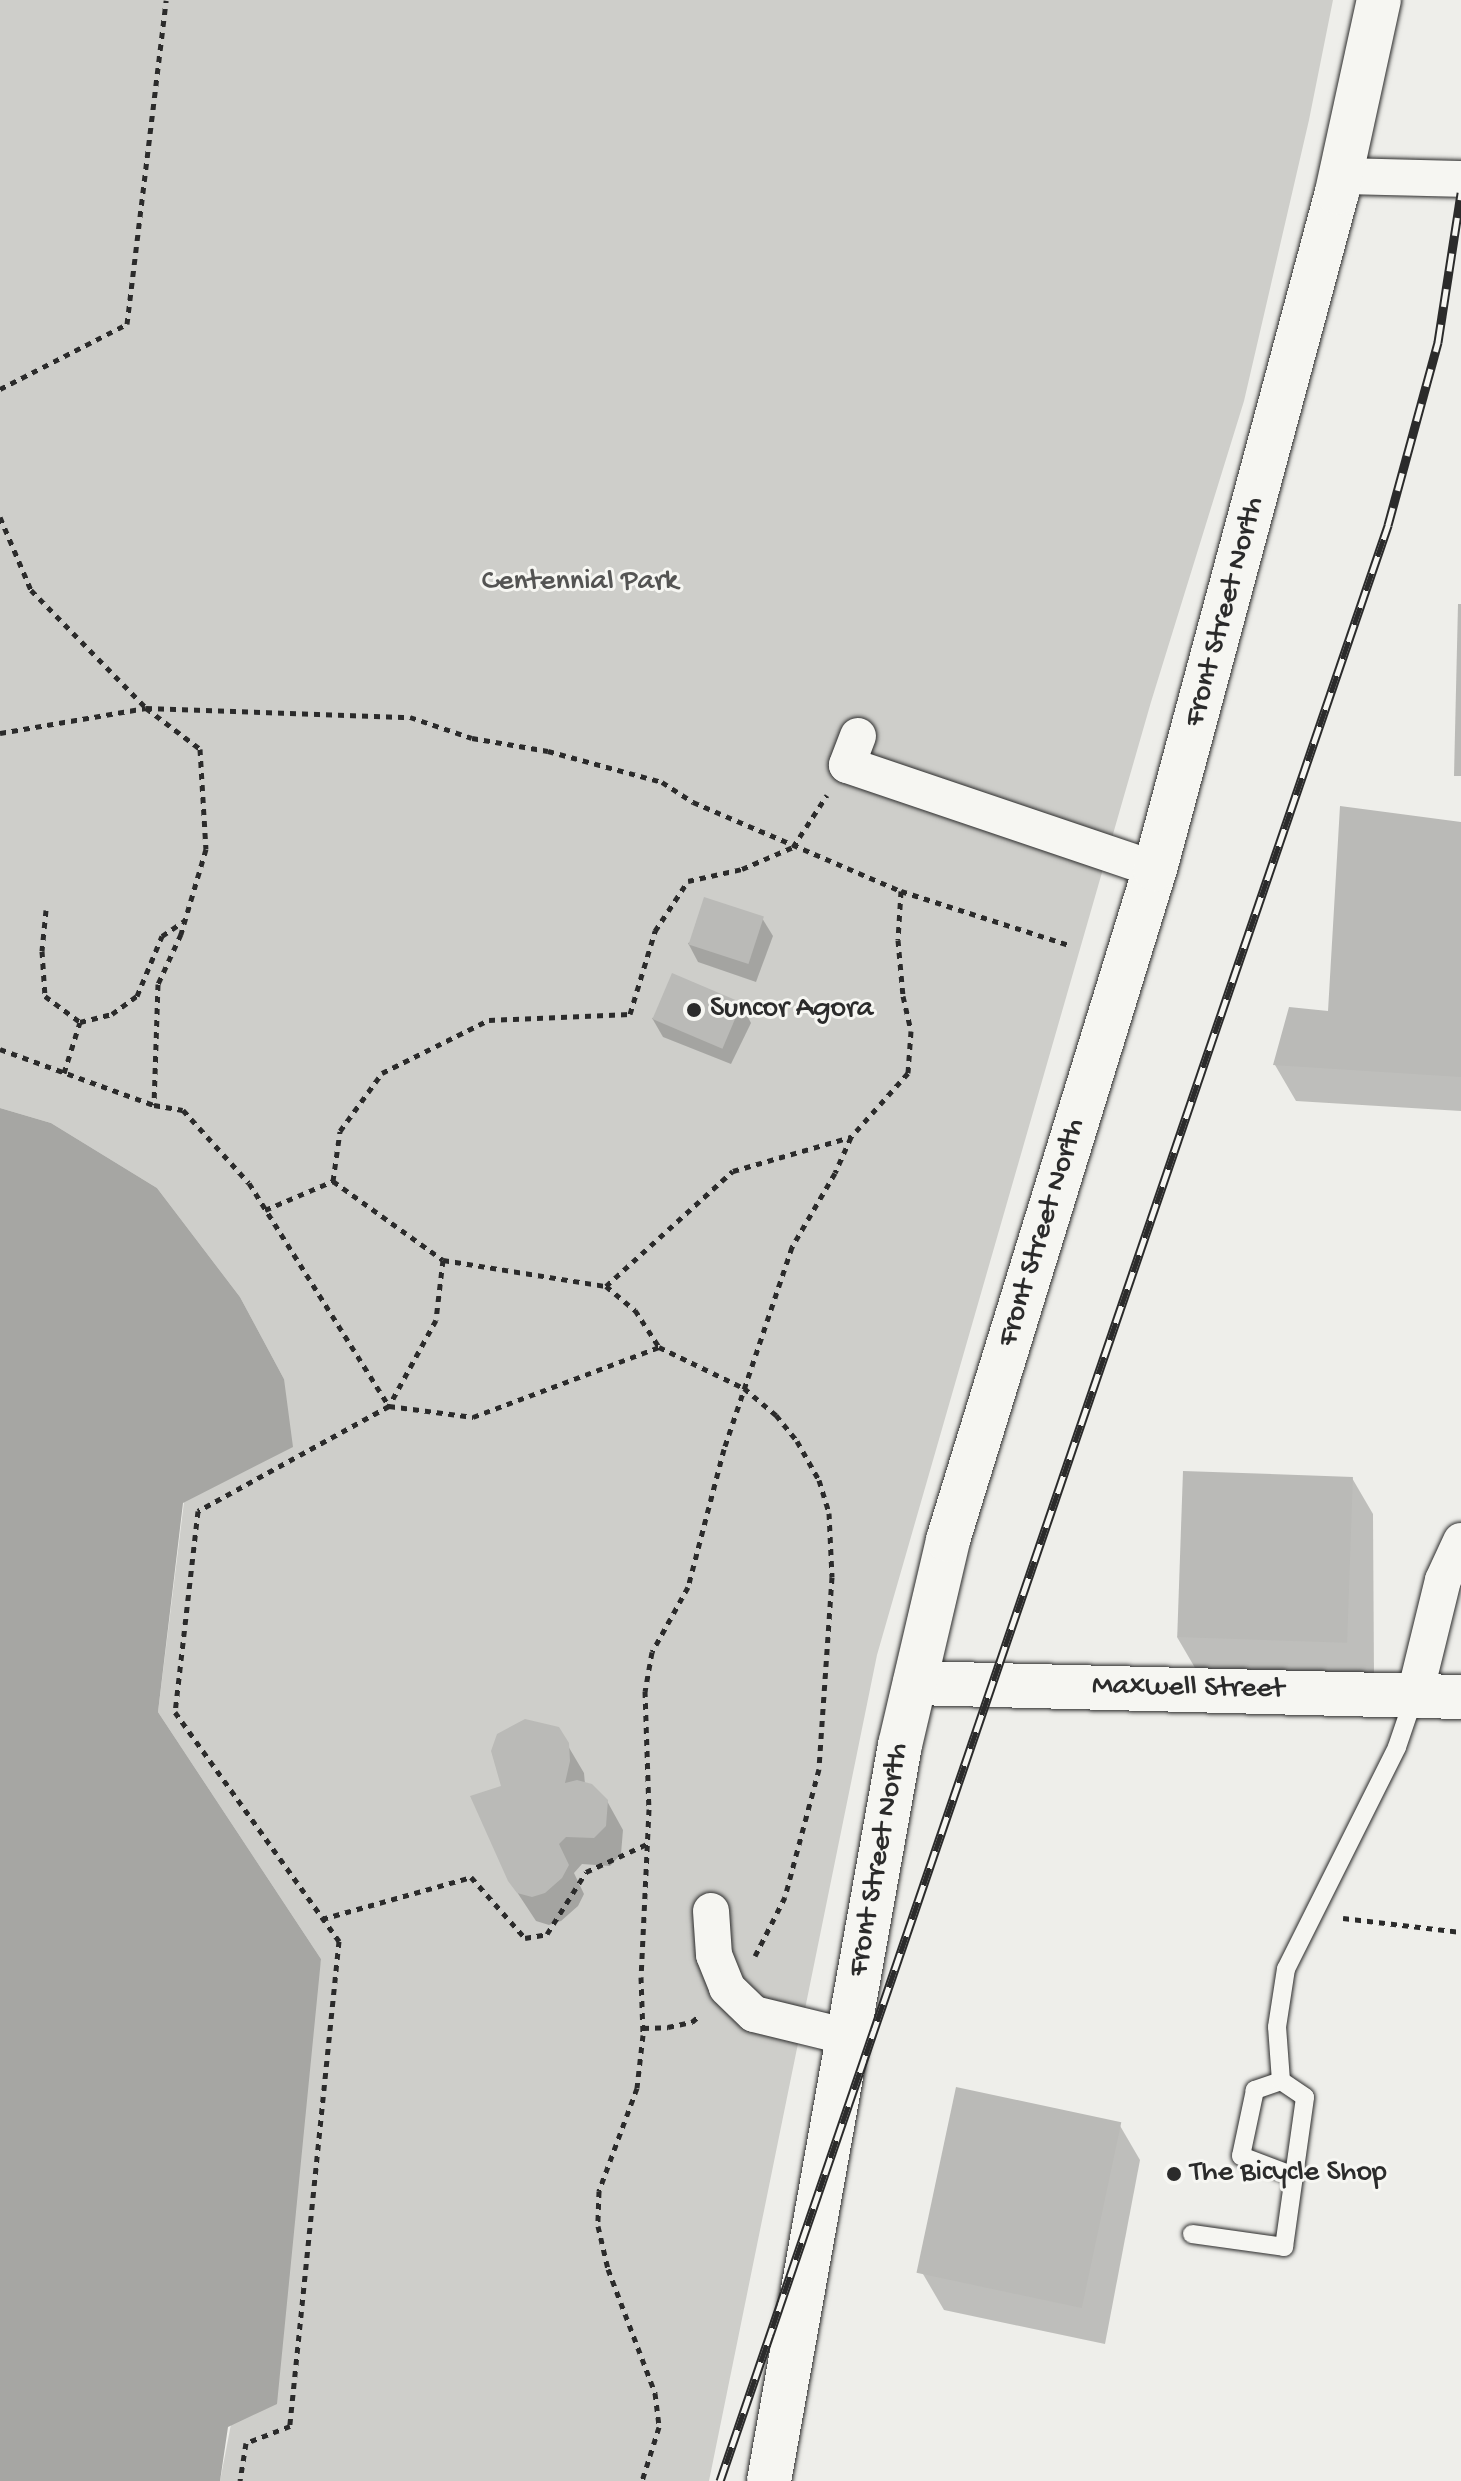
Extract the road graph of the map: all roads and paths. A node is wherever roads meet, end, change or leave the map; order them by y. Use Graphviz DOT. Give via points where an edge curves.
graph roads {
  1 [pos="166,0"];
  2 [pos="1379,0"];
  3 [pos="1341,176"];
  4 [pos="1461,179"];
  5 [pos="0,389"];
  6 [pos="0,517"];
  7 [pos="146,708"];
  8 [pos="0,733"];
  9 [pos="853,750"];
  10 [pos="793,847"];
  11 [pos="1155,869"];
  12 [pos="901,891"];
  13 [pos="46,910"];
  14 [pos="185,921"];
  15 [pos="1069,945"];
  16 [pos="80,1022"];
  17 [pos="0,1049"];
  18 [pos="64,1073"];
  19 [pos="154,1105"];
  20 [pos="851,1137"];
  21 [pos="333,1181"];
  22 [pos="265,1210"];
  23 [pos="443,1260"];
  24 [pos="606,1286"];
  25 [pos="659,1347"];
  26 [pos="744,1388"];
  27 [pos="389,1406"];
  28 [pos="1461,1541"];
  29 [pos="915,1683"];
  30 [pos="1415,1694"];
  31 [pos="1461,1697"];
  32 [pos="647,1844"];
  33 [pos="711,1911"];
  34 [pos="1314,1914"];
  35 [pos="322,1919"];
  36 [pos="1461,1932"];
  37 [pos="727,1988"];
  38 [pos="643,2028"];
  39 [pos="848,2037"];
  40 [pos="1281,2081"];
  41 [pos="1294,2176"];
  42 [pos="1192,2234"];
  43 [pos="240,2481"];
  44 [pos="642,2481"];
  45 [pos="769,2481"];
  1 -- 5 [label="path" via="127,324"];
  2 -- 3 [label="main road, Front Street North"];
  3 -- 4 [label="street"];
  3 -- 11 [label="main road, Front Street North"];
  6 -- 7 [label="path" via="31,590"];
  7 -- 8 [label="path"];
  7 -- 10 [label="path" via="410,717 472,738 548,751 662,782 693,802"];
  7 -- 14 [label="path" via="200,749 206,849"];
  9 -- 10 [label="path"];
  9 -- 11 [label="street" via="972,792"];
  10 -- 12 [label="path"];
  10 -- 21 [label="path" via="742,869 688,881 655,931 630,1014 489,1020 382,1073 340,1131"];
  11 -- 29 [label="main road, Front Street North" via="948,1540"];
  12 -- 15 [label="path"];
  12 -- 20 [label="path" via="898,940 911,1031 908,1073"];
  13 -- 16 [label="path" via="45,996"];
  14 -- 16 [label="path" via="162,936 137,996 112,1014"];
  14 -- 19 [label="path" via="158,984"];
  16 -- 18 [label="path"];
  17 -- 18 [label="path"];
  18 -- 19 [label="path"];
  19 -- 22 [label="path" via="183,1110 249,1183"];
  20 -- 24 [label="path" via="733,1171"];
  20 -- 26 [label="path" via="792,1247"];
  21 -- 22 [label="path"];
  21 -- 23 [label="path"];
  22 -- 27 [label="path"];
  23 -- 24 [label="path"];
  23 -- 27 [label="path" via="436,1320"];
  24 -- 25 [label="path" via="635,1310"];
  25 -- 26 [label="path"];
  25 -- 27 [label="path" via="473,1417"];
  26 -- 32 [label="path" via="688,1587 652,1652 645,1691"];
  26 -- 37 [label="path" via="783,1424 819,1480 829,1513 832,1577 822,1745 813,1798 776,1920 749,1965"];
  27 -- 35 [label="path" via="198,1511 175,1712"];
  28 -- 30 [label="street" via="1443,1580"];
  29 -- 30 [label="main road, Maxwell Street"];
  29 -- 39 [label="main road, Front Street North"];
  30 -- 31 [label="main road, Maxwell Street"];
  30 -- 34 [label="lane" via="1397,1747"];
  32 -- 35 [label="path" via="586,1872 547,1934 525,1938 471,1877"];
  32 -- 38 [label="path"];
  33 -- 37 [label="street" via="714,1955"];
  34 -- 36 [label="path"];
  34 -- 40 [label="lane" via="1286,1969 1277,2027"];
  35 -- 43 [label="path" via="339,1941 290,2426 246,2443"];
  37 -- 38 [label="path" via="692,2022"];
  37 -- 39 [label="street" via="754,2014"];
  38 -- 44 [label="path" via="637,2088 599,2191 598,2226 608,2269 655,2393 659,2427"];
  39 -- 45 [label="main road, Front Street North"];
  40 -- 41 [label="lane" via="1305,2097"];
  40 -- 41 [label="lane" via="1255,2090 1241,2156"];
  41 -- 42 [label="lane" via="1284,2247"];
}
